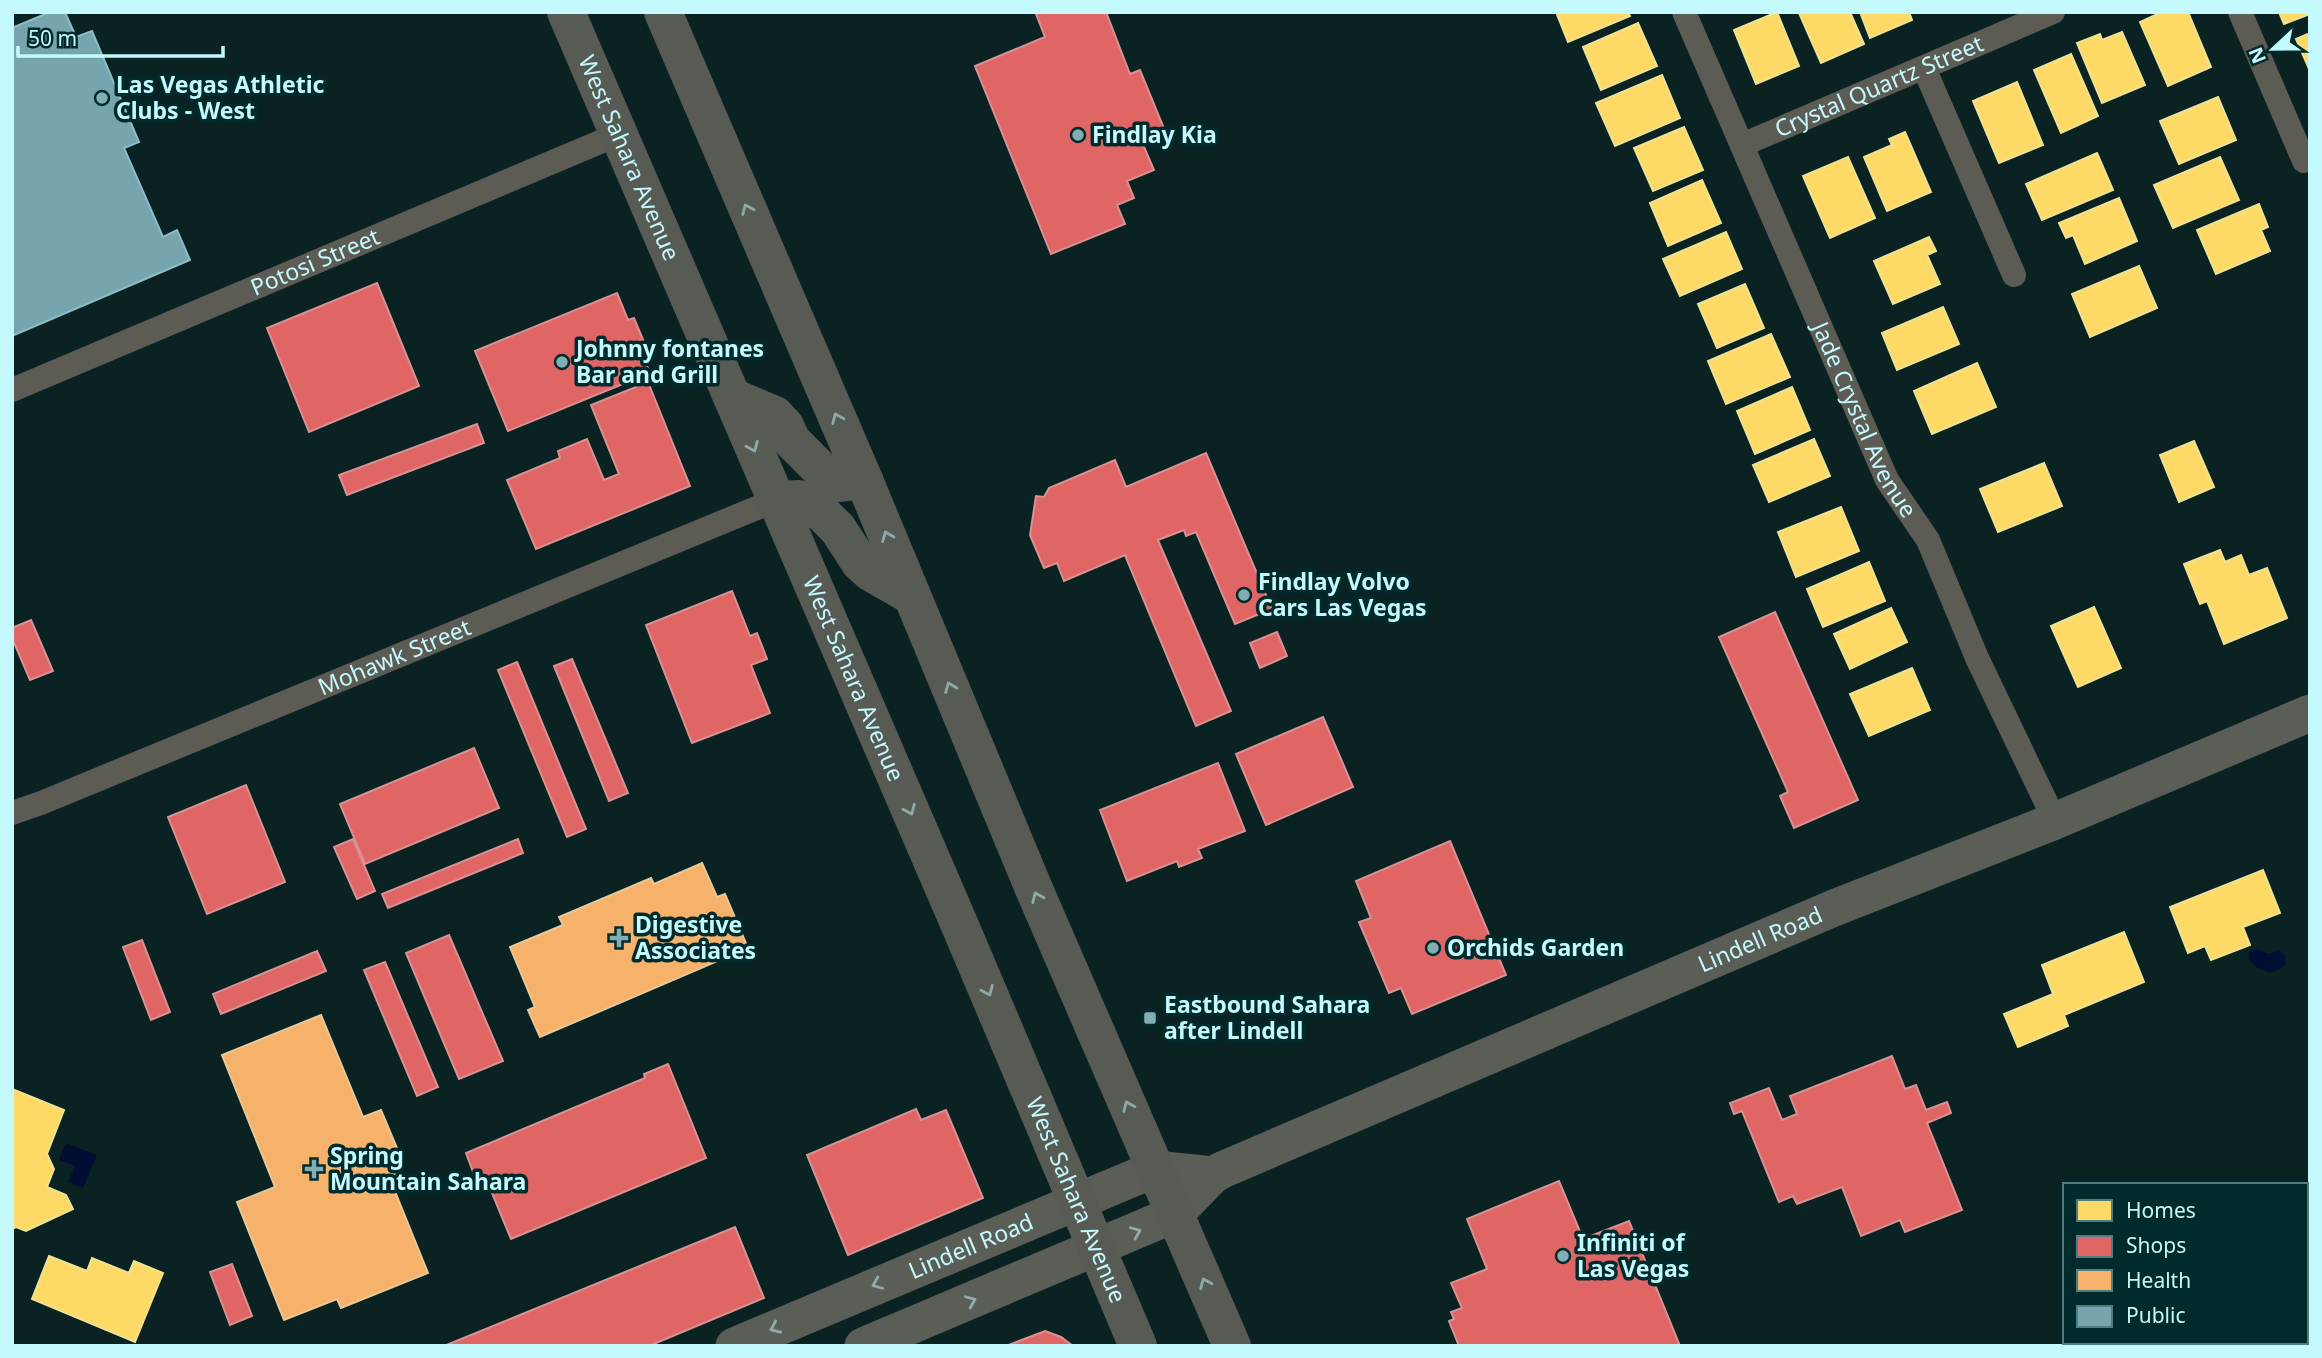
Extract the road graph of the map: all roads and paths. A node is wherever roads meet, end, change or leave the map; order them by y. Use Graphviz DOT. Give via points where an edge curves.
graph roads {
  1 [pos="566,12"];
  2 [pos="663,12"];
  3 [pos="1684,12"];
  4 [pos="2053,12"];
  5 [pos="2240,12"];
  6 [pos="1924,68"];
  7 [pos="619,134"];
  8 [pos="1742,145"];
  9 [pos="2304,161"];
  10 [pos="2014,275"];
  11 [pos="12,390"];
  12 [pos="732,397"];
  13 [pos="864,481"];
  14 [pos="776,500"];
  15 [pos="912,596"];
  16 [pos="2310,713"];
  17 [pos="12,813"];
  18 [pos="2055,821"];
  19 [pos="1155,1169"];
  20 [pos="1213,1175"];
  21 [pos="1076,1202"];
  22 [pos="1175,1214"];
  23 [pos="1096,1249"];
  24 [pos="734,1346"];
  25 [pos="863,1346"];
  26 [pos="1138,1346"];
  27 [pos="1232,1346"];
  1 -- 7 [label="main road, West Sahara Avenue"];
  13 -- 2 [label="main road, one-way"];
  3 -- 8 [label="street, Jade Crystal Avenue"];
  4 -- 6 [label="street, Crystal Quartz Street"];
  5 -- 9 [label="street"];
  6 -- 8 [label="street, Crystal Quartz Street"];
  6 -- 10 [label="street"];
  7 -- 11 [label="street, Potosi Street"];
  7 -- 12 [label="main road, West Sahara Avenue"];
  8 -- 18 [label="street, Jade Crystal Avenue" via="1886,480 1928,540"];
  12 -- 13 [label="main road" via="775,415 792,441 840,483"];
  12 -- 14 [label="main road, West Sahara Avenue, one-way"];
  15 -- 13 [label="main road, one-way"];
  14 -- 15 [label="main road" via="799,499 823,514 860,563"];
  14 -- 17 [label="street, Mohawk Street"];
  14 -- 21 [label="main road, West Sahara Avenue, one-way"];
  19 -- 15 [label="main road, one-way"];
  16 -- 18 [label="street, Lindell Road"];
  18 -- 20 [label="street, Lindell Road" via="1834,908"];
  19 -- 20 [label="street, Lindell Road"];
  19 -- 21 [label="street, Lindell Road"];
  19 -- 22 [label="main road"];
  20 -- 22 [label="street, Lindell Road"];
  21 -- 23 [label="main road, West Sahara Avenue"];
  21 -- 24 [label="street, Lindell Road, one-way"];
  23 -- 22 [label="street, Lindell Road, one-way"];
  27 -- 22 [label="main road, one-way"];
  25 -- 23 [label="street, Lindell Road, one-way"];
  23 -- 26 [label="main road, West Sahara Avenue"];
}
